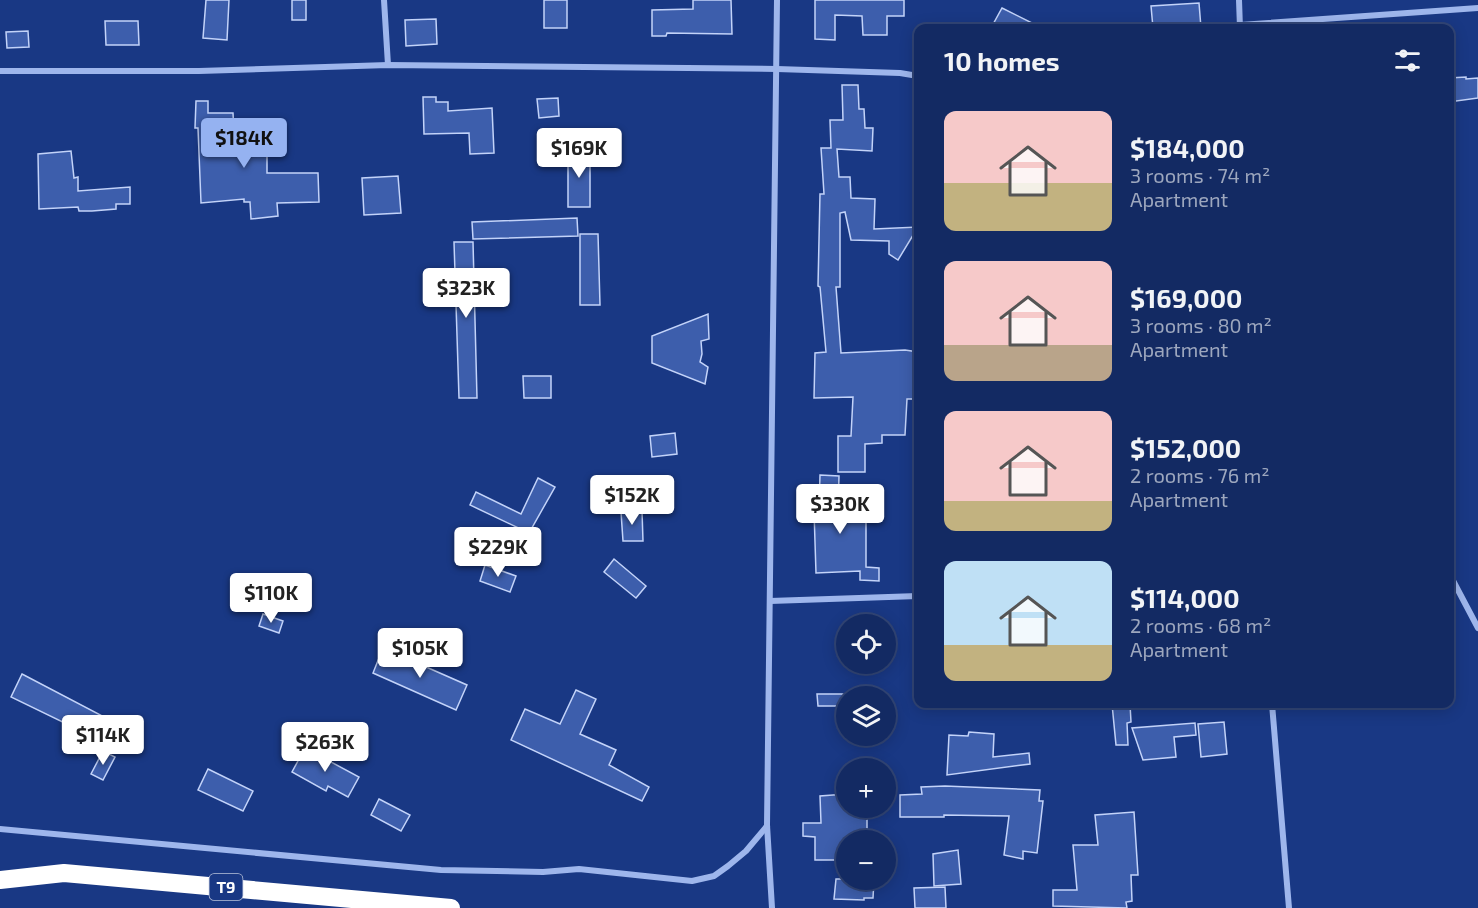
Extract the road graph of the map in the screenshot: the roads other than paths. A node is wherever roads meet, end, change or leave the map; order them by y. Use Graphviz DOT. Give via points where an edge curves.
graph roads {
  1 [pos="384,0"];
  2 [pos="777,0"];
  3 [pos="1239,0"];
  4 [pos="1478,8"];
  5 [pos="1240,24"];
  6 [pos="1278,24"];
  7 [pos="388,65"];
  8 [pos="777,69"];
  9 [pos="0,71"];
  10 [pos="914,75"];
  11 [pos="1454,582"];
  12 [pos="914,596"];
  13 [pos="770,601"];
  14 [pos="1478,628"];
  15 [pos="1272,708"];
  16 [pos="767,825"];
  17 [pos="0,829"];
  18 [pos="0,880"];
  19 [pos="451,908"];
  20 [pos="772,908"];
  21 [pos="1289,908"];
  1 -- 7 [label="street"];
  2 -- 8 [label="street"];
  3 -- 5 [label="street"];
  4 -- 6 [label="street"];
  7 -- 8 [label="street"];
  7 -- 9 [label="street"];
  8 -- 10 [label="street"];
  8 -- 13 [label="street"];
  11 -- 14 [label="street"];
  12 -- 13 [label="street"];
  13 -- 16 [label="street"];
  15 -- 21 [label="street"];
  16 -- 17 [label="street" via="728,866 714,876 692,881 579,869 441,870"];
  16 -- 20 [label="street"];
  18 -- 19 [label="highway, T9" via="64,873"];
}
